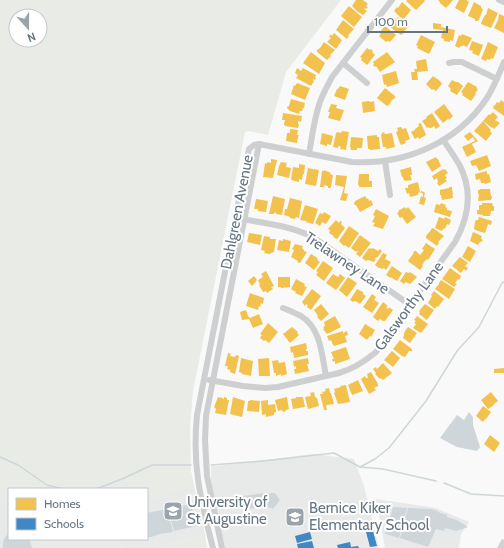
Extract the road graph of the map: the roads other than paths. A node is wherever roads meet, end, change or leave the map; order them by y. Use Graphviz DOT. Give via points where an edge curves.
graph roads {
  1 [pos="392,0"];
  2 [pos="499,0"];
  3 [pos="504,2"];
  4 [pos="504,62"];
  5 [pos="343,63"];
  6 [pos="449,63"];
  7 [pos="497,79"];
  8 [pos="367,83"];
  9 [pos="444,140"];
  10 [pos="259,144"];
  11 [pos="309,154"];
  12 [pos="385,161"];
  13 [pos="390,195"];
  14 [pos="235,218"];
  15 [pos="244,220"];
  16 [pos="410,306"];
  17 [pos="283,308"];
  18 [pos="326,376"];
  19 [pos="204,378"];
  20 [pos="213,380"];
  21 [pos="213,548"];
  22 [pos="222,548"];
  1 -- 5 [label="street"];
  2 -- 3 [label="street"];
  4 -- 7 [label="street"];
  5 -- 8 [label="street"];
  5 -- 11 [label="street" via="323,94 315,118"];
  6 -- 7 [label="street" via="462,62"];
  7 -- 9 [label="street" via="474,114"];
  9 -- 12 [label="street" via="413,155"];
  9 -- 16 [label="street, Galsworthy Lane" via="464,179 468,196 466,214 455,242"];
  10 -- 11 [label="street"];
  10 -- 14 [label="street, Dahlgreen Avenue" via="249,149"];
  10 -- 15 [label="street, Dahlgreen Avenue"];
  11 -- 12 [label="street" via="352,162"];
  12 -- 13 [label="street"];
  14 -- 15 [label="street, Trelawney Lane"];
  14 -- 19 [label="street, Dahlgreen Avenue"];
  15 -- 16 [label="street, Trelawney Lane" via="292,229 313,236"];
  15 -- 20 [label="street, Dahlgreen Avenue"];
  16 -- 18 [label="street, Galsworthy Lane" via="370,357 358,366"];
  17 -- 18 [label="street" via="301,316 314,329"];
  18 -- 20 [label="street, Galsworthy Lane" via="265,388"];
  19 -- 20 [label="street, Galsworthy Lane"];
  19 -- 21 [label="street, Dahlgreen Avenue" via="196,425 196,460 199,488"];
  20 -- 22 [label="street, Dahlgreen Avenue" via="205,422 206,467"];
}
